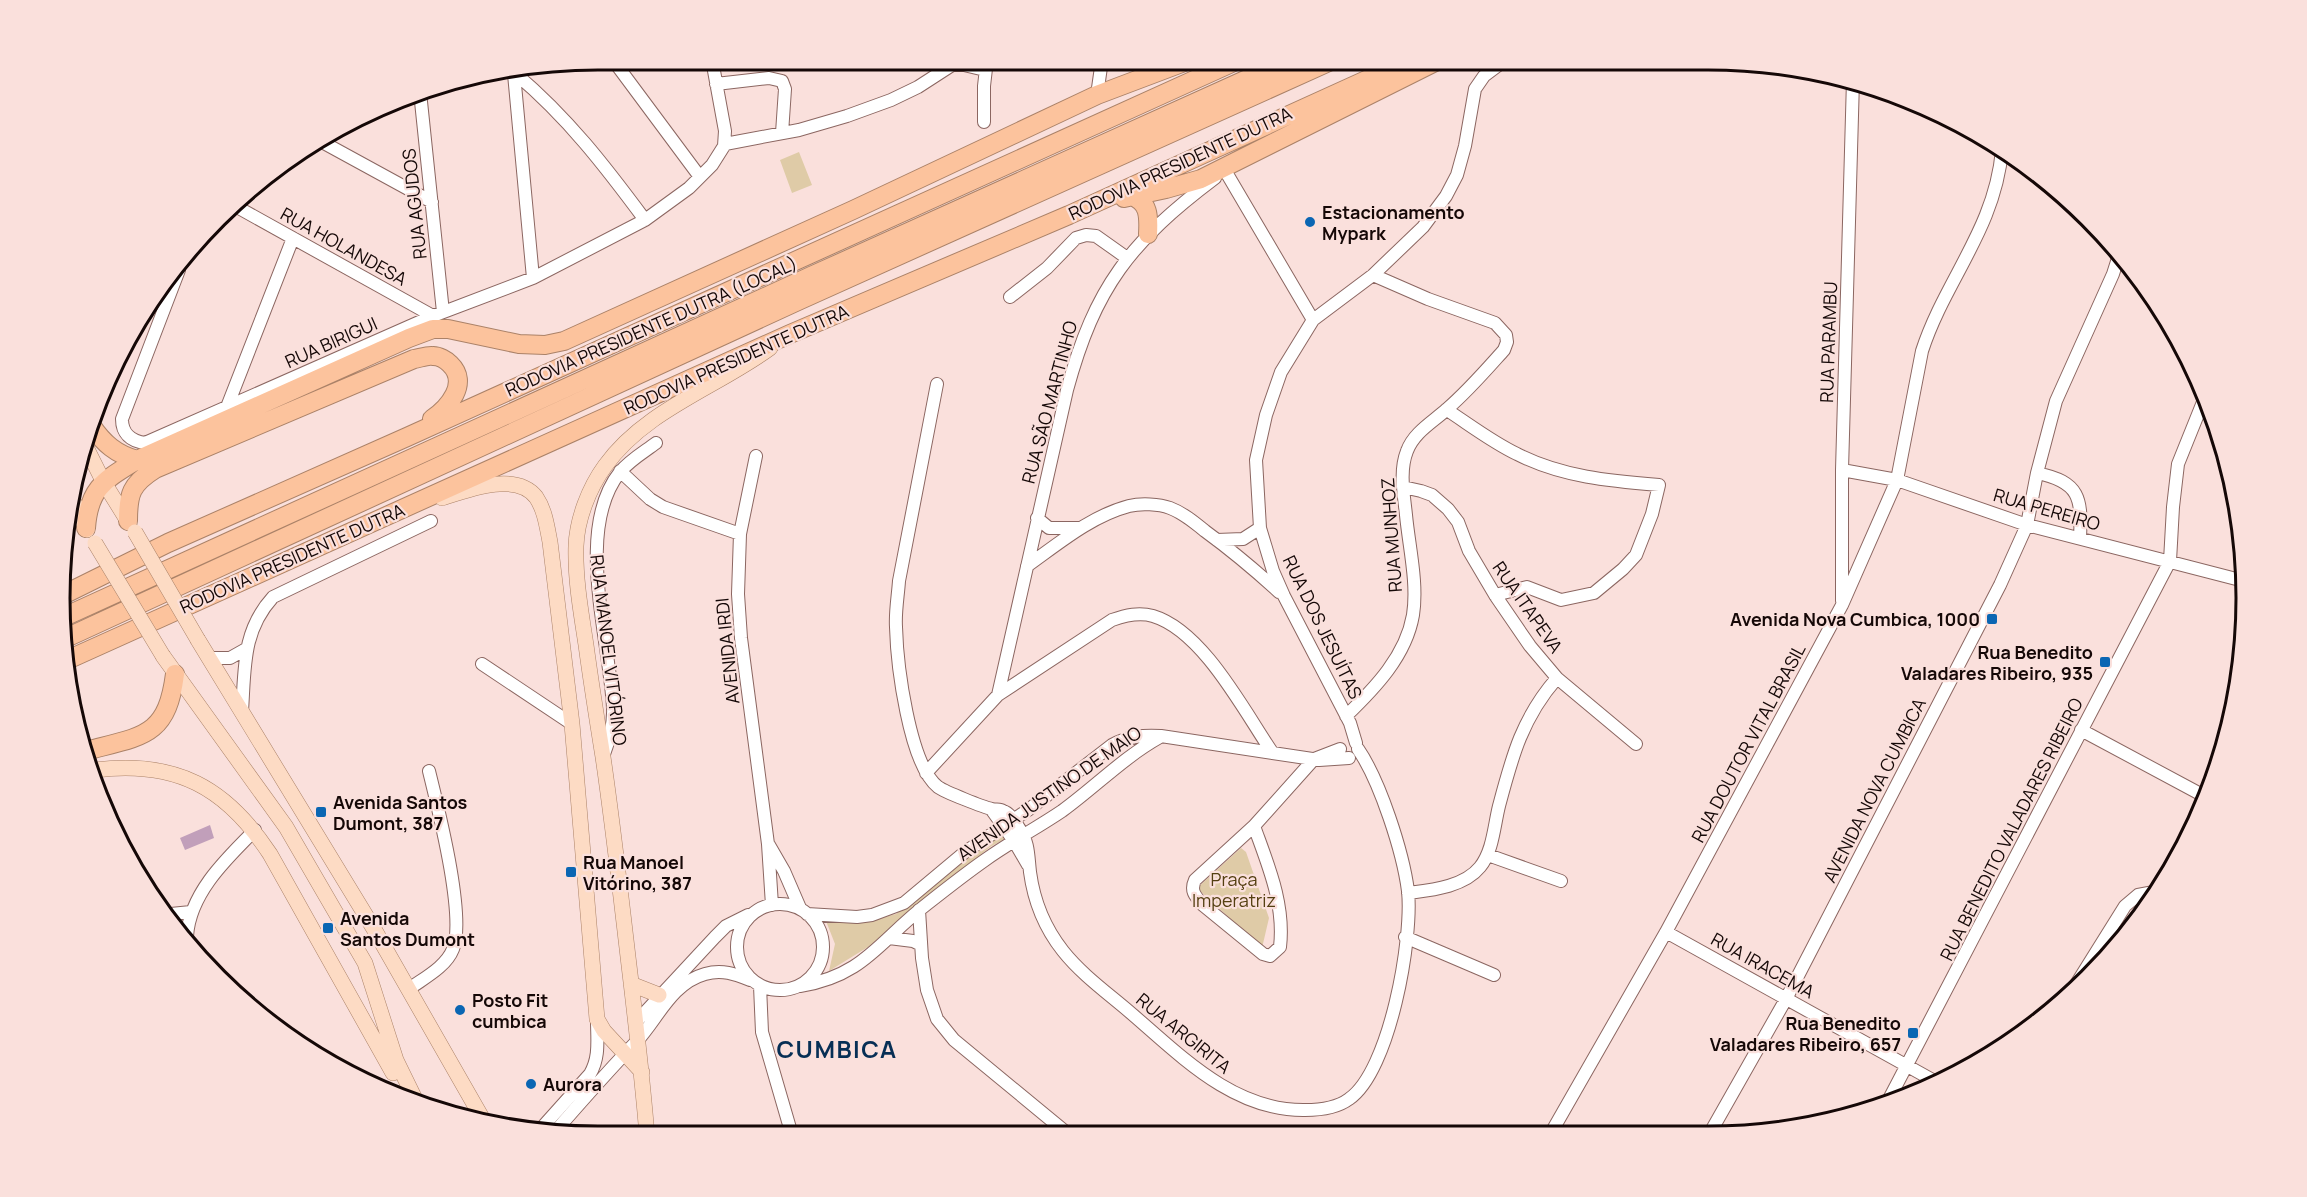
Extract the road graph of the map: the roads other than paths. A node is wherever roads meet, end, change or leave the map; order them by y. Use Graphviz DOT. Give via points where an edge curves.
graph roads {
  1 [pos="620,70"];
  2 [pos="714,70"];
  3 [pos="944,70"];
  4 [pos="986,70"];
  5 [pos="1101,70"];
  6 [pos="1162,70"];
  7 [pos="1216,70"];
  8 [pos="1267,70"];
  9 [pos="1311,70"];
  10 [pos="1388,70"];
  11 [pos="1419,70"];
  12 [pos="1492,70"];
  13 [pos="518,77"];
  14 [pos="515,78"];
  15 [pos="716,84"];
  16 [pos="1853,91"];
  17 [pos="1097,95"];
  18 [pos="421,102"];
  19 [pos="1118,114"];
  20 [pos="984,122"];
  21 [pos="782,133"];
  22 [pos="725,144"];
  23 [pos="328,145"];
  24 [pos="2001,159"];
  25 [pos="1225,169"];
  26 [pos="924,176"];
  27 [pos="700,177"];
  28 [pos="1131,196"];
  29 [pos="432,202"];
  30 [pos="242,210"];
  31 [pos="1069,215"];
  32 [pos="645,220"];
  33 [pos="1148,234"];
  34 [pos="293,237"];
  35 [pos="1127,258"];
  36 [pos="2117,264"];
  37 [pos="1373,275"];
  38 [pos="533,278"];
  39 [pos="171,289"];
  40 [pos="1010,297"];
  41 [pos="438,314"];
  42 [pos="1313,320"];
  43 [pos="790,334"];
  44 [pos="938,384"];
  45 [pos="227,407"];
  46 [pos="2200,408"];
  47 [pos="1447,410"];
  48 [pos="98,433"];
  49 [pos="407,437"];
  50 [pos="656,443"];
  51 [pos="90,455"];
  52 [pos="756,456"];
  53 [pos="138,460"];
  54 [pos="1842,470"];
  55 [pos="621,471"];
  56 [pos="2037,473"];
  57 [pos="1897,480"];
  58 [pos="103,481"];
  59 [pos="1403,487"];
  60 [pos="78,511"];
  61 [pos="385,516"];
  62 [pos="1037,518"];
  63 [pos="431,521"];
  64 [pos="2027,525"];
  65 [pos="131,526"];
  66 [pos="1081,528"];
  67 [pos="1260,528"];
  68 [pos="740,534"];
  69 [pos="91,536"];
  70 [pos="2080,538"];
  71 [pos="1217,540"];
  72 [pos="1269,558"];
  73 [pos="2170,561"];
  74 [pos="1248,564"];
  75 [pos="1027,566"];
  76 [pos="2235,579"];
  77 [pos="70,591"];
  78 [pos="1284,596"];
  79 [pos="1495,596"];
  80 [pos="1842,605"];
  81 [pos="71,613"];
  82 [pos="72,635"];
  83 [pos="246,649"];
  84 [pos="74,657"];
  85 [pos="210,658"];
  86 [pos="482,664"];
  87 [pos="175,674"];
  88 [pos="1557,678"];
  89 [pos="998,694"];
  90 [pos="242,711"];
  91 [pos="1348,719"];
  92 [pos="572,724"];
  93 [pos="1255,727"];
  94 [pos="2081,730"];
  95 [pos="1161,736"];
  96 [pos="1636,744"];
  97 [pos="93,749"];
  98 [pos="1248,749"];
  99 [pos="1350,750"];
  100 [pos="1272,752"];
  101 [pos="603,758"];
  102 [pos="1314,759"];
  103 [pos="100,770"];
  104 [pos="429,771"];
  105 [pos="926,773"];
  106 [pos="2199,794"];
  107 [pos="1008,823"];
  108 [pos="1254,826"];
  109 [pos="255,830"];
  110 [pos="1019,838"];
  111 [pos="768,844"];
  112 [pos="1488,855"];
  113 [pos="1561,881"];
  114 [pos="1408,893"];
  115 [pos="2147,893"];
  116 [pos="772,905"];
  117 [pos="919,910"];
  118 [pos="803,911"];
  119 [pos="191,912"];
  120 [pos="754,912"];
  121 [pos="175,914"];
  122 [pos="188,930"];
  123 [pos="1666,932"];
  124 [pos="1405,937"];
  125 [pos="889,938"];
  126 [pos="921,945"];
  127 [pos="2087,966"];
  128 [pos="1494,975"];
  129 [pos="756,983"];
  130 [pos="631,984"];
  131 [pos="800,986"];
  132 [pos="409,989"];
  133 [pos="783,990"];
  134 [pos="658,995"];
  135 [pos="1786,999"];
  136 [pos="760,1014"];
  137 [pos="597,1018"];
  138 [pos="636,1022"];
  139 [pos="638,1039"];
  140 [pos="624,1052"];
  141 [pos="1908,1067"];
  142 [pos="642,1072"];
  143 [pos="1929,1078"];
  144 [pos="408,1090"];
  145 [pos="412,1092"];
  146 [pos="1893,1092"];
  147 [pos="479,1113"];
  148 [pos="546,1123"];
  149 [pos="561,1125"];
  150 [pos="646,1126"];
  151 [pos="789,1126"];
  152 [pos="1058,1126"];
  153 [pos="1555,1126"];
  154 [pos="1714,1126"];
  1 -- 27 [label="street"];
  2 -- 15 [label="street"];
  3 -- 21 [label="street" via="891,100"];
  4 -- 20 [label="street"];
  5 -- 17 [label="street"];
  6 -- 17 [label="highway"];
  7 -- 19 [label="highway, RODOVIA PRESIDENTE DUTRA (LOCAL)"];
  8 -- 81 [label="highway"];
  9 -- 82 [label="highway, RODOVIA PRESIDENTE DUTRA"];
  10 -- 31 [label="highway, RODOVIA PRESIDENTE DUTRA"];
  11 -- 25 [label="highway"];
  12 -- 37 [label="street, RUA DOS JESUÍTAS" via="1475,89 1465,146 1446,196 1423,227"];
  13 -- 32 [label="street" via="585,141"];
  14 -- 38 [label="street"];
  15 -- 21 [label="street" via="769,78 782,81"];
  15 -- 22 [label="street"];
  16 -- 54 [label="street, RUA PARAMBU"];
  17 -- 26 [label="highway"];
  18 -- 29 [label="street, RUA AGUDOS"];
  19 -- 26 [label="highway" via="1045,131"];
  19 -- 49 [label="highway, RODOVIA PRESIDENTE DUTRA (LOCAL)"];
  21 -- 22 [label="street"];
  22 -- 27 [label="street, RUA BIRIGUI"];
  23 -- 29 [label="street"];
  24 -- 57 [label="street, RUA DOUTOR VITAL BRASIL" via="1989,210 1922,351"];
  25 -- 28 [label="highway"];
  25 -- 33 [label="street, RUA SÃO MARTINHO"];
  25 -- 42 [label="street"];
  26 -- 53 [label="highway" via="564,341 519,344 465,331 433,329"];
  27 -- 32 [label="street, RUA BIRIGUI"];
  28 -- 31 [label="highway"];
  28 -- 33 [label="highway" via="1144,204"];
  29 -- 41 [label="street, RUA AGUDOS"];
  30 -- 34 [label="street, RUA HOLANDESA"];
  31 -- 43 [label="highway, RODOVIA PRESIDENTE DUTRA"];
  32 -- 38 [label="street, RUA BIRIGUI"];
  33 -- 35 [label="street, RUA SÃO MARTINHO"];
  34 -- 41 [label="street, RUA HOLANDESA"];
  34 -- 45 [label="street"];
  35 -- 40 [label="street" via="1096,236 1076,238 1047,268"];
  35 -- 62 [label="street, RUA SÃO MARTINHO" via="1097,305 1077,351"];
  36 -- 56 [label="street, AVENIDA NOVA CUMBICA" via="2056,401"];
  37 -- 42 [label="street, RUA DOS JESUÍTAS"];
  37 -- 47 [label="street, RUA MUNHOZ" via="1495,323 1506,334 1504,350"];
  38 -- 41 [label="street, RUA BIRIGUI"];
  39 -- 45 [label="street, RUA BIRIGUI" via="122,427 135,441 145,443"];
  41 -- 45 [label="street, RUA BIRIGUI"];
  42 -- 67 [label="street, RUA DOS JESUÍTAS" via="1281,372 1266,415 1256,460"];
  43 -- 61 [label="highway, RODOVIA PRESIDENTE DUTRA"];
  43 -- 101 [label="main road, RUA MANOEL VITÓRINO" via="641,429 621,446 592,489 581,515 577,572"];
  44 -- 105 [label="street" via="896,609 897,649 908,722"];
  46 -- 73 [label="street, RUA BENEDITO VALADARES RIBEIRO" via="2178,464"];
  47 -- 59 [label="street, RUA MUNHOZ" via="1413,440 1406,452"];
  47 -- 79 [label="street" via="1517,454 1554,469 1589,478 1659,485 1636,555 1594,592 1562,600 1527,587"];
  48 -- 53 [label="highway" via="122,456"];
  49 -- 65 [label="highway" via="446,408 457,391 456,372 443,359 414,359 155,470 144,476 131,492"];
  49 -- 77 [label="highway, RODOVIA PRESIDENTE DUTRA (LOCAL)" via="168,543"];
  50 -- 55 [label="street"];
  51 -- 58 [label="main road"];
  52 -- 68 [label="street, AVENIDA IRDI"];
  53 -- 58 [label="highway"];
  54 -- 57 [label="street, RUA PEREIRO"];
  54 -- 80 [label="street, RUA PARAMBU"];
  55 -- 68 [label="street" via="663,507"];
  55 -- 101 [label="street" via="605,499 597,551 613,708"];
  56 -- 64 [label="street, AVENIDA NOVA CUMBICA"];
  56 -- 70 [label="street" via="2058,477 2074,490 2080,507"];
  57 -- 64 [label="street, RUA PEREIRO"];
  57 -- 80 [label="street, RUA DOUTOR VITAL BRASIL"];
  58 -- 65 [label="main road"];
  58 -- 69 [label="highway" via="87,511"];
  59 -- 79 [label="street, RUA ITAPEVA" via="1432,495 1453,514"];
  59 -- 91 [label="street, RUA MUNHOZ" via="1414,589 1409,631 1397,657"];
  60 -- 69 [label="main road"];
  61 -- 84 [label="highway, RODOVIA PRESIDENTE DUTRA"];
  61 -- 92 [label="main road" via="486,484 503,483 534,495 546,518 550,542"];
  62 -- 66 [label="street" via="1048,528"];
  62 -- 75 [label="street, RUA SÃO MARTINHO"];
  63 -- 83 [label="street" via="273,597 256,618"];
  64 -- 70 [label="street, RUA PEREIRO"];
  64 -- 135 [label="street, AVENIDA NOVA CUMBICA" via="2000,585"];
  65 -- 85 [label="main road, bridge"];
  66 -- 71 [label="street" via="1132,505 1159,506 1183,514"];
  66 -- 75 [label="street"];
  67 -- 71 [label="street" via="1243,539"];
  67 -- 72 [label="street, RUA DOS JESUÍTAS"];
  68 -- 111 [label="street, AVENIDA IRDI" via="741,638"];
  69 -- 87 [label="main road, bridge"];
  70 -- 73 [label="street, RUA PEREIRO"];
  71 -- 74 [label="street"];
  72 -- 74 [label="street"];
  72 -- 78 [label="street, RUA DOS JESUÍTAS"];
  73 -- 76 [label="street, RUA PEREIRO"];
  73 -- 94 [label="street, RUA BENEDITO VALADARES RIBEIRO"];
  74 -- 78 [label="street"];
  75 -- 89 [label="street, RUA SÃO MARTINHO"];
  78 -- 91 [label="street, RUA DOS JESUÍTAS"];
  79 -- 88 [label="street, RUA ITAPEVA"];
  80 -- 123 [label="street, RUA DOUTOR VITAL BRASIL"];
  83 -- 85 [label="street" via="230,658"];
  83 -- 90 [label="street"];
  85 -- 90 [label="main road"];
  86 -- 92 [label="street"];
  87 -- 97 [label="highway" via="165,716 150,730"];
  87 -- 145 [label="main road" via="286,826 365,963 391,1048"];
  88 -- 96 [label="street, RUA ITAPEVA"];
  88 -- 112 [label="street" via="1541,696 1523,728"];
  89 -- 93 [label="street" via="1112,620 1139,614 1170,624 1193,641"];
  89 -- 105 [label="street"];
  90 -- 132 [label="main road"];
  91 -- 99 [label="street, RUA DOS JESUÍTAS"];
  92 -- 137 [label="main road"];
  93 -- 98 [label="street"];
  93 -- 100 [label="street"];
  94 -- 106 [label="street"];
  94 -- 141 [label="street, RUA BENEDITO VALADARES RIBEIRO"];
  95 -- 98 [label="street"];
  95 -- 107 [label="street, AVENIDA JUSTINO DE MAIO" via="1135,736 1112,745"];
  95 -- 110 [label="street, AVENIDA JUSTINO DE MAIO" via="1062,811"];
  98 -- 100 [label="street"];
  99 -- 102 [label="street"];
  99 -- 114 [label="street" via="1374,778 1387,810"];
  100 -- 102 [label="street"];
  101 -- 130 [label="main road, RUA MANOEL VITÓRINO"];
  102 -- 108 [label="street"];
  103 -- 109 [label="main road" via="146,768 174,773 217,794"];
  104 -- 132 [label="street" via="442,824 457,935 453,951 444,963"];
  105 -- 107 [label="street" via="939,788 1004,811"];
  107 -- 110 [label="street, RUA ARGIRITA"];
  107 -- 118 [label="street, AVENIDA JUSTINO DE MAIO" via="965,852 904,903 857,917"];
  108 -- 108 [label="street" via="1279,903 1280,947 1270,956 1203,905 1192,890 1195,880"];
  109 -- 119 [label="street" via="208,881"];
  109 -- 144 [label="main road" via="396,1078"];
  110 -- 117 [label="street, AVENIDA JUSTINO DE MAIO"];
  110 -- 124 [label="street, RUA ARGIRITA" via="1030,855 1042,921 1073,962 1191,1065 1247,1099 1276,1107 1317,1110 1335,1106 1362,1088 1391,1020"];
  111 -- 116 [label="street, AVENIDA IRDI"];
  111 -- 118 [label="street, AVENIDA IRDI"];
  112 -- 113 [label="street"];
  112 -- 114 [label="street" via="1479,868 1462,880"];
  114 -- 124 [label="street, RUA ARGIRITA"];
  115 -- 127 [label="street" via="2138,895 2125,906"];
  116 -- 118 [label="street"];
  116 -- 120 [label="street"];
  117 -- 125 [label="street, AVENIDA JUSTINO DE MAIO"];
  117 -- 126 [label="street"];
  118 -- 131 [label="street" via="819,929 823,945 815,972"];
  119 -- 121 [label="street"];
  119 -- 122 [label="street"];
  120 -- 129 [label="street" via="740,929 736,955 741,968"];
  120 -- 134 [label="street" via="726,926"];
  123 -- 135 [label="street, RUA IRACEMA"];
  123 -- 153 [label="street, RUA DOUTOR VITAL BRASIL"];
  124 -- 128 [label="street"];
  125 -- 126 [label="street"];
  125 -- 131 [label="street, AVENIDA JUSTINO DE MAIO" via="843,974"];
  126 -- 152 [label="street" via="927,990 938,1019 954,1040"];
  129 -- 133 [label="street"];
  129 -- 136 [label="street"];
  129 -- 139 [label="street" via="718,971 694,978 662,1006"];
  130 -- 134 [label="main road"];
  130 -- 138 [label="main road, RUA MANOEL VITÓRINO"];
  131 -- 133 [label="street"];
  132 -- 147 [label="main road"];
  133 -- 136 [label="street"];
  134 -- 138 [label="street"];
  135 -- 141 [label="street, RUA IRACEMA"];
  135 -- 154 [label="street, AVENIDA NOVA CUMBICA"];
  136 -- 151 [label="street"];
  137 -- 140 [label="main road"];
  137 -- 148 [label="street" via="596,1065"];
  138 -- 139 [label="main road, RUA MANOEL VITÓRINO"];
  139 -- 140 [label="street"];
  139 -- 142 [label="main road, RUA MANOEL VITÓRINO"];
  140 -- 142 [label="main road"];
  140 -- 149 [label="street"];
  141 -- 143 [label="street, RUA IRACEMA"];
  141 -- 146 [label="street, RUA BENEDITO VALADARES RIBEIRO"];
  142 -- 150 [label="main road, RUA MANOEL VITÓRINO"];
}
